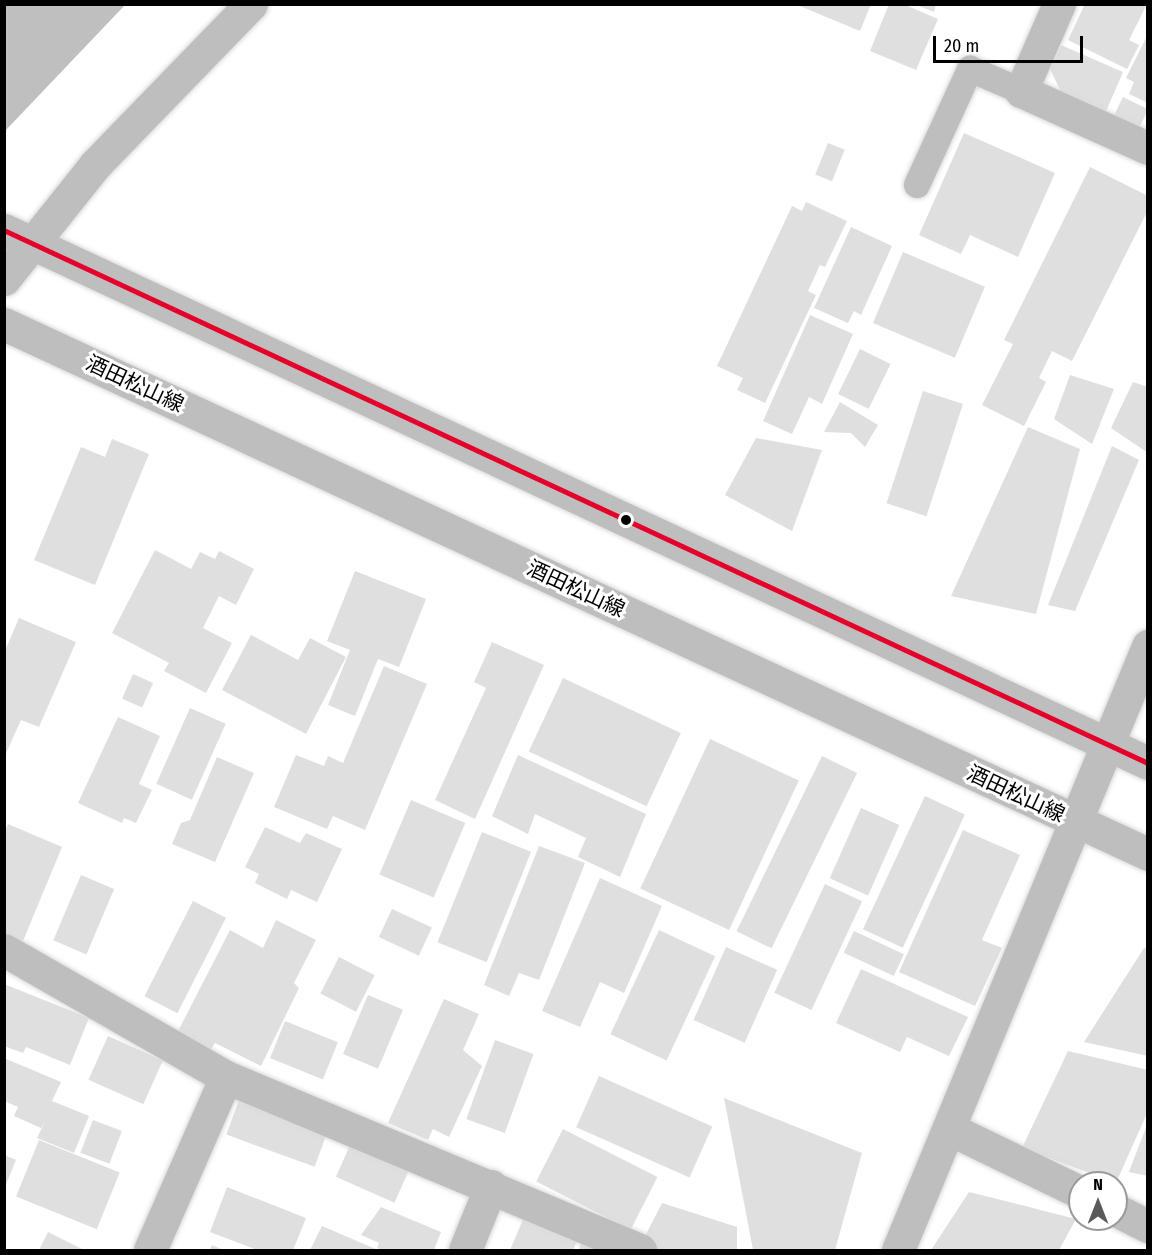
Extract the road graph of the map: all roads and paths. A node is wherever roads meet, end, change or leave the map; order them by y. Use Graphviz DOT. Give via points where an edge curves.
graph roads {
  1 [pos="251,4"];
  2 [pos="1059,4"];
  3 [pos="1021,91"];
  4 [pos="1148,148"];
  5 [pos="917,185"];
  6 [pos="19,237"];
  7 [pos="4,279"];
  8 [pos="4,324"];
  9 [pos="1148,646"];
  10 [pos="1108,746"];
  11 [pos="1148,764"];
  12 [pos="1077,823"];
  13 [pos="1148,854"];
  14 [pos="4,950"];
  15 [pos="226,1077"];
  16 [pos="950,1129"];
  17 [pos="491,1186"];
  18 [pos="1068,1186"];
  19 [pos="1128,1216"];
  20 [pos="1148,1226"];
  21 [pos="150,1251"];
  22 [pos="465,1251"];
  23 [pos="640,1251"];
  24 [pos="898,1251"];
  1 -- 6 [label="main road" via="95,165"];
  2 -- 3 [label="main road"];
  3 -- 4 [label="main road"];
  3 -- 5 [label="lane" via="970,69"];
  6 -- 7 [label="main road"];
  6 -- 10 [label="main road"];
  8 -- 12 [label="main road, 酒田松山線"];
  9 -- 10 [label="main road"];
  10 -- 11 [label="main road"];
  10 -- 12 [label="main road"];
  12 -- 13 [label="main road, 酒田松山線"];
  12 -- 16 [label="main road"];
  14 -- 15 [label="main road"];
  15 -- 17 [label="main road"];
  15 -- 21 [label="main road"];
  16 -- 18 [label="main road"];
  16 -- 24 [label="main road"];
  17 -- 22 [label="main road"];
  17 -- 23 [label="main road"];
  19 -- 20 [label="main road"];
}
